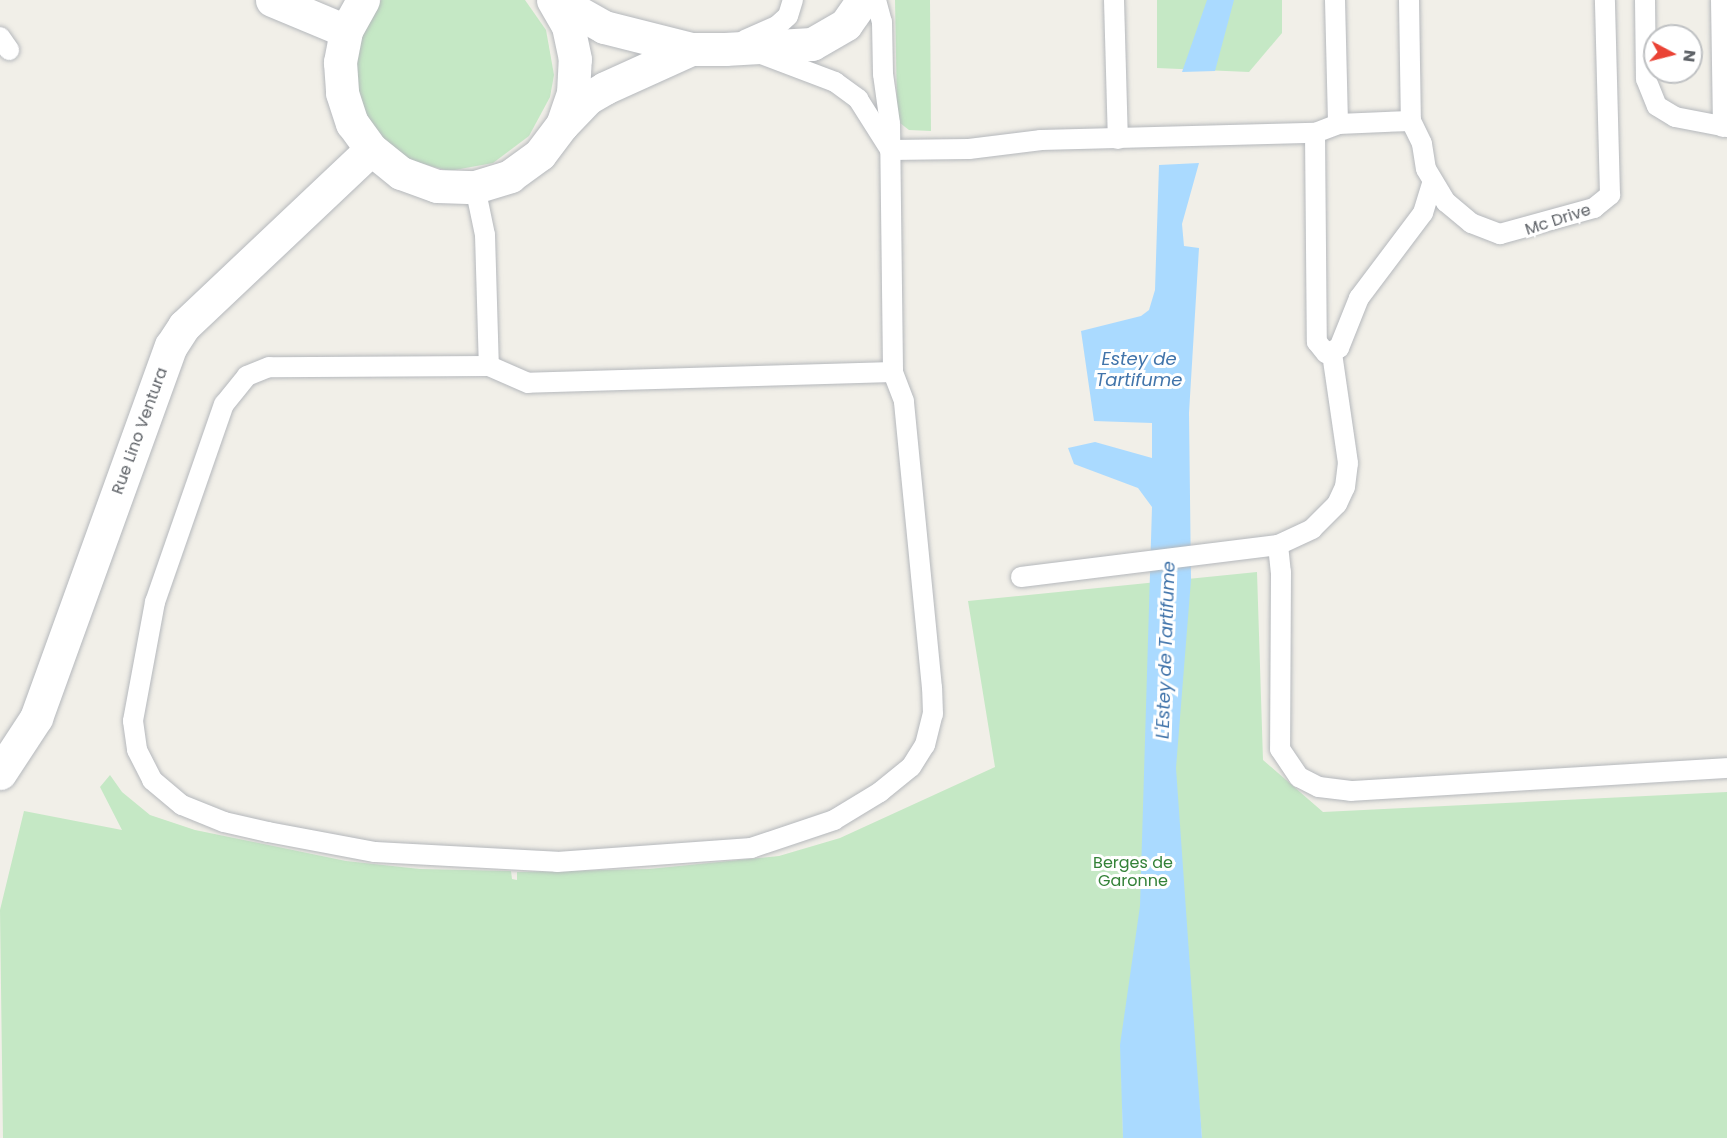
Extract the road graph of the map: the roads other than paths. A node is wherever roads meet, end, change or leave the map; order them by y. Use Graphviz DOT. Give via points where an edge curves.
graph roads {
  1 [pos="272,0"];
  2 [pos="363,0"];
  3 [pos="555,0"];
  4 [pos="793,0"];
  5 [pos="863,0"];
  6 [pos="876,0"];
  7 [pos="1114,0"];
  8 [pos="1335,0"];
  9 [pos="1409,0"];
  10 [pos="1605,0"];
  11 [pos="1645,0"];
  12 [pos="1721,0"];
  13 [pos="346,31"];
  14 [pos="734,48"];
  15 [pos="691,49"];
  16 [pos="1411,121"];
  17 [pos="1338,124"];
  18 [pos="562,125"];
  19 [pos="1725,127"];
  20 [pos="1316,134"];
  21 [pos="1118,139"];
  22 [pos="370,149"];
  23 [pos="890,150"];
  24 [pos="1432,184"];
  25 [pos="475,187"];
  26 [pos="1332,353"];
  27 [pos="489,366"];
  28 [pos="892,372"];
  29 [pos="1278,545"];
  30 [pos="1022,577"];
  31 [pos="1727,768"];
  32 [pos="0,773"];
  1 -- 13 [label="street"];
  2 -- 13 [label="street"];
  3 -- 15 [label="street" via="604,27"];
  3 -- 18 [label="street" via="568,26 575,59 573,93"];
  4 -- 14 [label="lane" via="788,16 778,26"];
  5 -- 14 [label="street" via="846,24 812,44"];
  6 -- 23 [label="lane" via="882,22"];
  7 -- 21 [label="lane"];
  8 -- 17 [label="lane"];
  9 -- 16 [label="lane"];
  10 -- 24 [label="lane, Mc Drive" via="1611,182 1610,195 1603,205 1526,230 1500,234 1471,223"];
  11 -- 19 [label="lane" via="1646,79 1657,106 1675,117"];
  12 -- 19 [label="lane"];
  13 -- 22 [label="street" via="340,62 342,93 352,123"];
  14 -- 15 [label="street"];
  14 -- 23 [label="lane" via="835,82 858,99"];
  15 -- 18 [label="street" via="597,93"];
  16 -- 17 [label="lane"];
  16 -- 24 [label="lane" via="1422,144"];
  17 -- 20 [label="lane"];
  18 -- 25 [label="street" via="540,154 510,176"];
  20 -- 21 [label="lane"];
  20 -- 26 [label="lane" via="1317,342 1321,349"];
  21 -- 23 [label="lane"];
  22 -- 25 [label="street" via="401,173 419,180 437,186"];
  22 -- 32 [label="street, Rue Lino Ventura" via="184,326 171,346 36,718"];
  23 -- 28 [label="lane"];
  24 -- 26 [label="lane" via="1423,213 1359,298 1342,342"];
  25 -- 27 [label="lane" via="485,235"];
  26 -- 29 [label="lane" via="1348,463 1346,487 1337,504 1312,529"];
  27 -- 28 [label="lane" via="528,383"];
  27 -- 28 [label="lane" via="269,367 247,376 233,389 212,437 155,602 133,721 137,750 152,780 182,805 224,822 375,852 557,862 751,848 834,820 880,792 911,767 925,745 933,714 904,401"];
  29 -- 30 [label="lane"];
  29 -- 31 [label="lane" via="1280,749 1299,777 1319,787 1351,791"];
}
